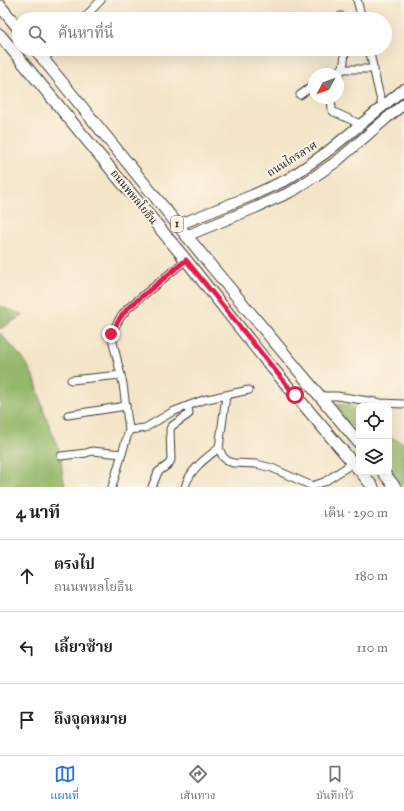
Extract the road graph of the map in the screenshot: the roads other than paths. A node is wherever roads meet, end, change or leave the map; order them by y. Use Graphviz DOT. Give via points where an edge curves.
graph roads {
  1 [pos="101,0"];
  2 [pos="357,0"];
  3 [pos="0,6"];
  4 [pos="90,12"];
  5 [pos="360,12"];
  6 [pos="4,13"];
  7 [pos="12,22"];
  8 [pos="0,35"];
  9 [pos="12,50"];
  10 [pos="17,56"];
  11 [pos="41,56"];
  12 [pos="47,56"];
  13 [pos="345,56"];
  14 [pos="371,56"];
  15 [pos="44,59"];
  16 [pos="342,68"];
  17 [pos="344,69"];
  18 [pos="374,69"];
  19 [pos="404,89"];
  20 [pos="308,90"];
  21 [pos="300,96"];
  22 [pos="332,104"];
  23 [pos="404,104"];
  24 [pos="382,106"];
  25 [pos="360,124"];
  26 [pos="178,225"];
  27 [pos="186,236"];
  28 [pos="186,260"];
  29 [pos="121,375"];
  30 [pos="71,380"];
  31 [pos="249,390"];
  32 [pos="226,396"];
  33 [pos="321,396"];
  34 [pos="404,404"];
  35 [pos="126,406"];
  36 [pos="188,406"];
  37 [pos="68,414"];
  38 [pos="129,430"];
  39 [pos="356,439"];
  40 [pos="219,448"];
  41 [pos="122,454"];
  42 [pos="61,456"];
  43 [pos="356,466"];
  44 [pos="356,469"];
  45 [pos="364,475"];
  46 [pos="385,475"];
  47 [pos="112,487"];
  48 [pos="152,487"];
  49 [pos="185,487"];
  50 [pos="373,487"];
  51 [pos="395,487"];
  1 -- 4 [label="street"];
  2 -- 5 [label="street"];
  3 -- 6 [label="main road"];
  6 -- 7 [label="main road"];
  8 -- 9 [label="main road, ถนนพหลโยธิน / 1"];
  10 -- 28 [label="main road, ถนนพหลโยธิน / 1"];
  11 -- 15 [label="main road, ถนนพหลโยธิน / 1"];
  12 -- 15 [label="street"];
  13 -- 16 [label="street"];
  14 -- 18 [label="street"];
  15 -- 26 [label="main road, ถนนพหลโยธิน / 1"];
  17 -- 18 [label="street"];
  18 -- 24 [label="street"];
  19 -- 24 [label="main road, ถนนไกรลาศ"];
  20 -- 21 [label="street"];
  22 -- 25 [label="street" via="334,112"];
  23 -- 27 [label="main road" via="336,162 293,191"];
  24 -- 25 [label="main road, ถนนไกรลาศ"];
  25 -- 26 [label="main road, ถนนไกรลาศ" via="327,152 288,179"];
  26 -- 27 [label="main road, ถนนพหลโยธิน / 1"];
  27 -- 33 [label="main road, ถนนพหลโยธิน / 1"];
  28 -- 29 [label="street" via="128,308 120,318 111,334"];
  28 -- 43 [label="main road, ถนนพหลโยธิน / 1"];
  29 -- 30 [label="street"];
  29 -- 35 [label="street"];
  31 -- 32 [label="street"];
  32 -- 36 [label="street"];
  32 -- 40 [label="street"];
  33 -- 34 [label="street"];
  33 -- 39 [label="main road, ถนนพหลโยธิน / 1"];
  35 -- 37 [label="street"];
  35 -- 38 [label="street"];
  36 -- 38 [label="street" via="145,428"];
  36 -- 48 [label="street" via="189,414 170,429 171,460 158,472"];
  38 -- 41 [label="street"];
  40 -- 44 [label="street" via="228,461 272,468 312,486"];
  40 -- 49 [label="street" via="197,465"];
  41 -- 42 [label="street" via="92,451"];
  41 -- 47 [label="street"];
  45 -- 50 [label="main road, ถนนพหลโยธิน / 1"];
  46 -- 51 [label="main road"];
}
